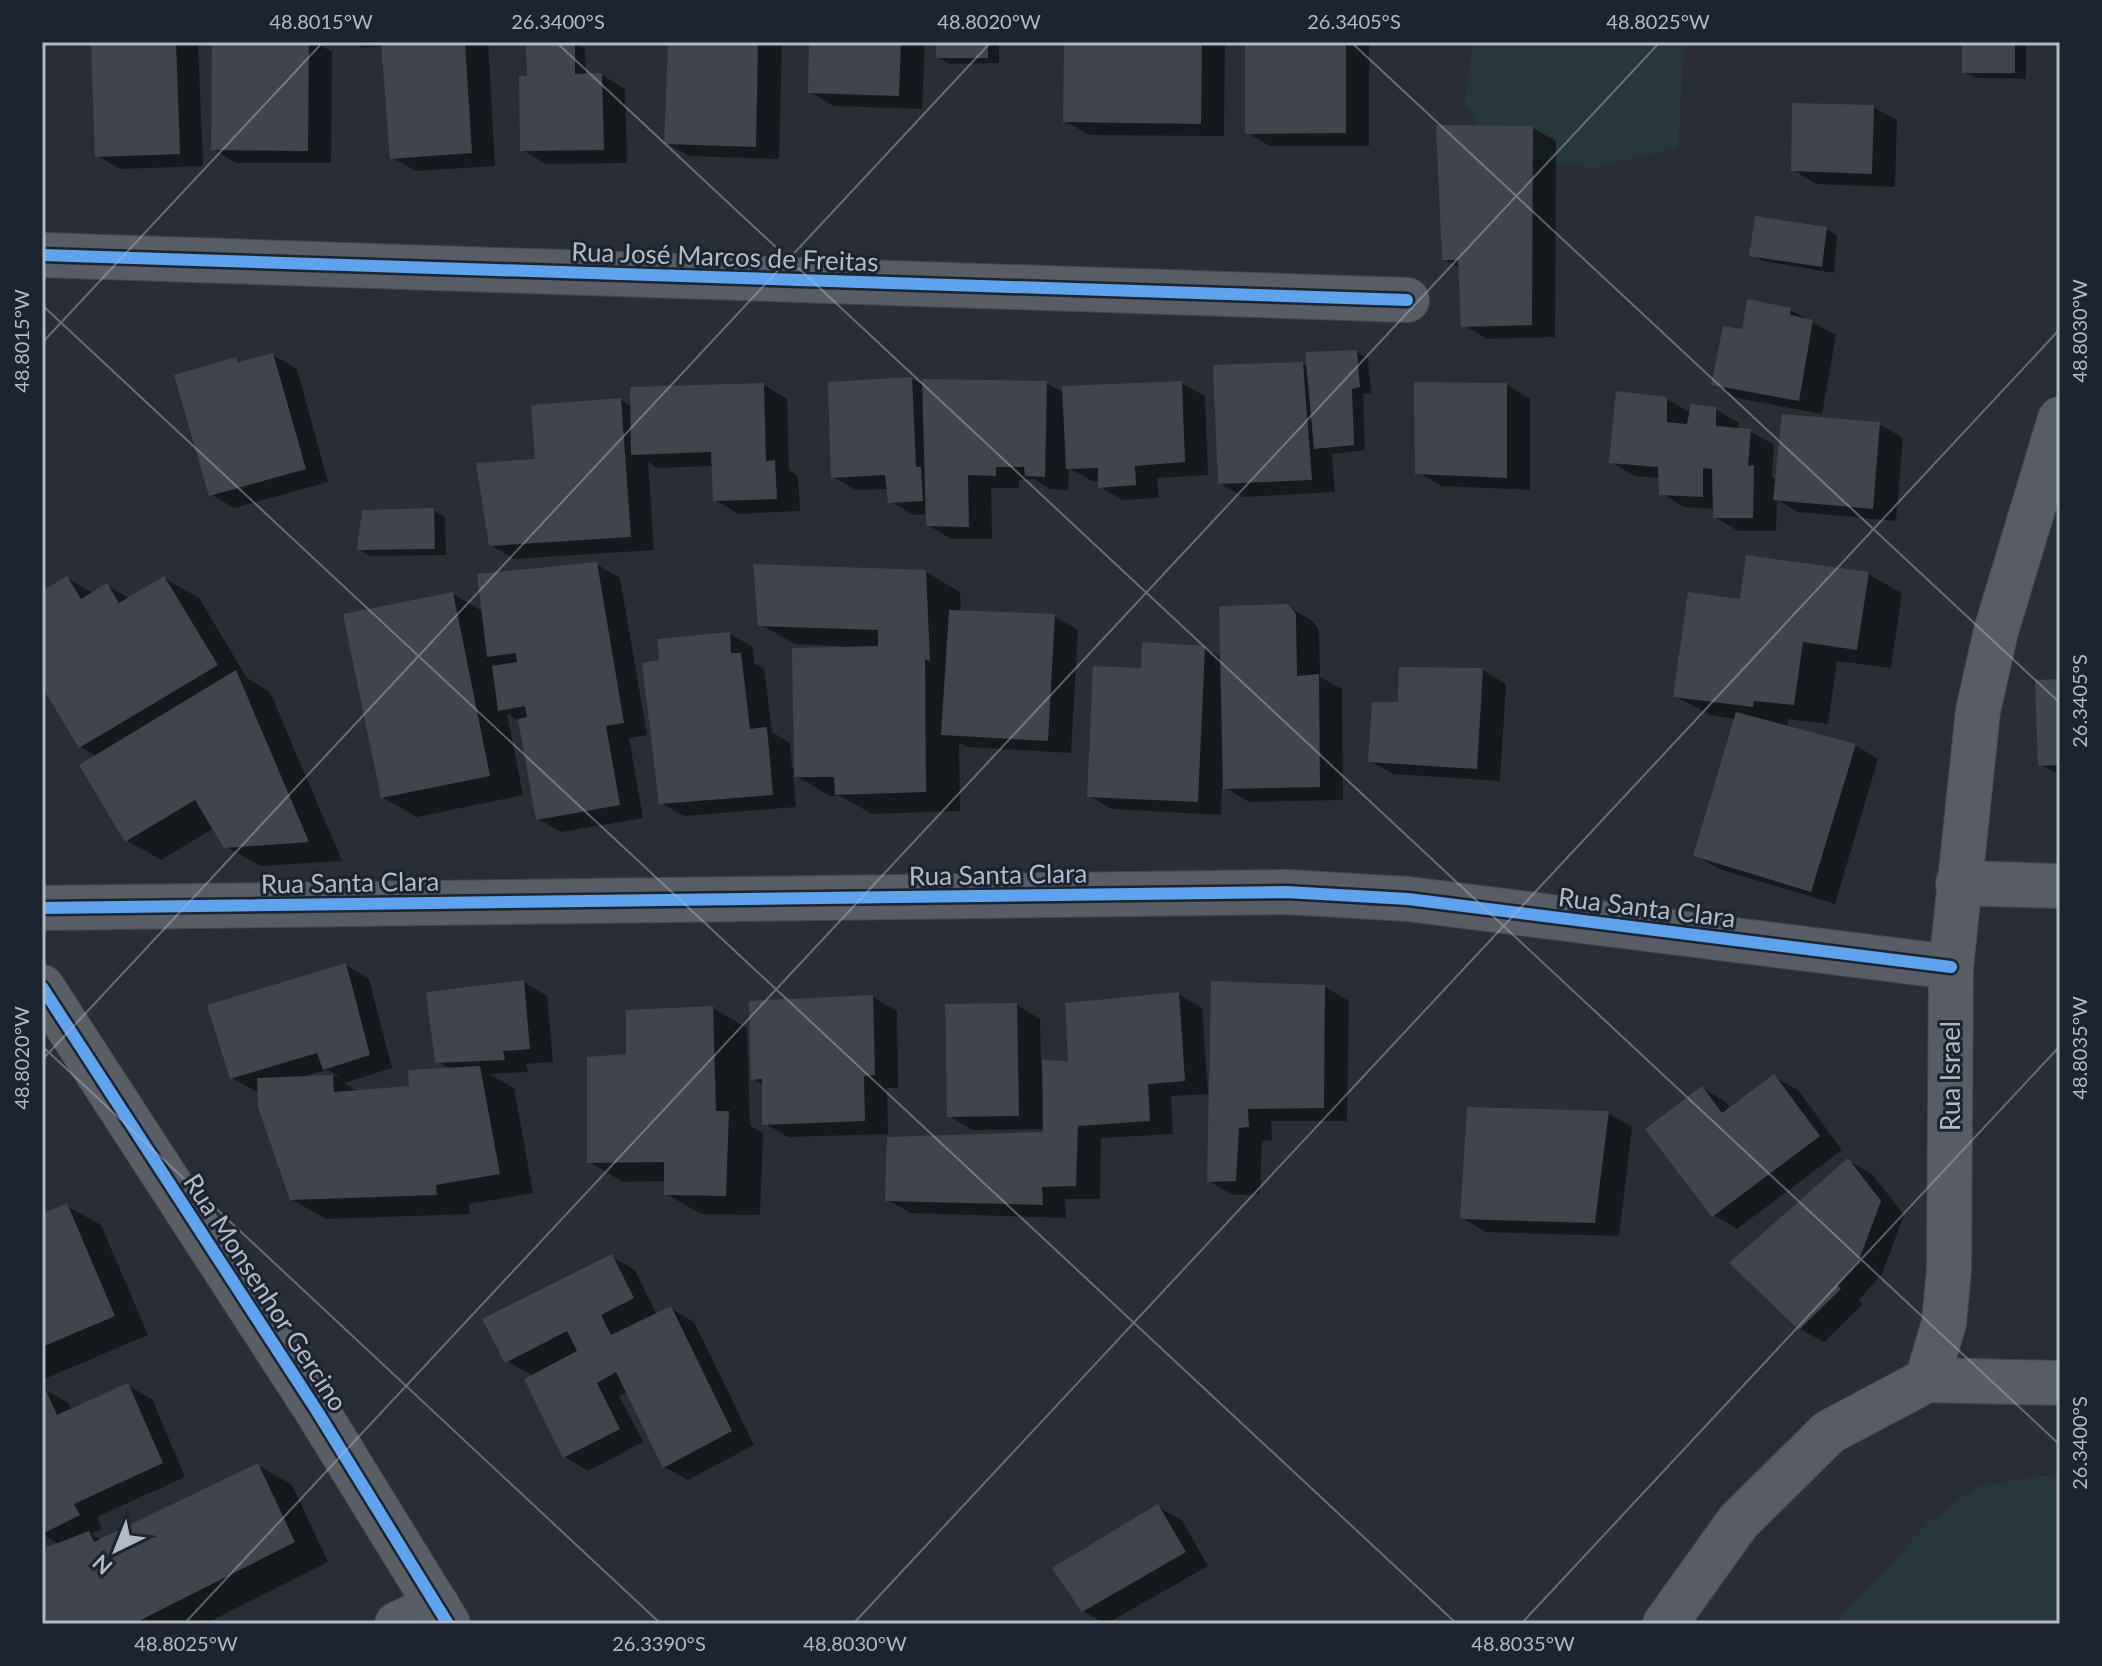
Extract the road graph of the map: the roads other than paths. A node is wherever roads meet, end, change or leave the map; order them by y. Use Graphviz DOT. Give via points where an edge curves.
graph roads {
  1 [pos="42,255"];
  2 [pos="1407,300"];
  3 [pos="2060,419"];
  4 [pos="1958,883"];
  5 [pos="2060,886"];
  6 [pos="42,908"];
  7 [pos="1951,967"];
  8 [pos="42,987"];
  9 [pos="1927,1380"];
  10 [pos="2060,1383"];
  11 [pos="443,1614"];
  12 [pos="397,1624"];
  13 [pos="1665,1624"];
  1 -- 2 [label="street, Rua José Marcos de Freitas"];
  3 -- 4 [label="street, Rua Israel" via="1978,711"];
  4 -- 5 [label="street"];
  4 -- 7 [label="street, Rua Israel"];
  6 -- 7 [label="street, Rua Santa Clara" via="1286,892 1408,899"];
  7 -- 9 [label="street, Rua Israel" via="1949,1270 1944,1323"];
  8 -- 11 [label="main road, Rua Monsenhor Gercino"];
  9 -- 10 [label="street"];
  9 -- 13 [label="street" via="1829,1432 1738,1522"];
  11 -- 12 [label="street"];
}
